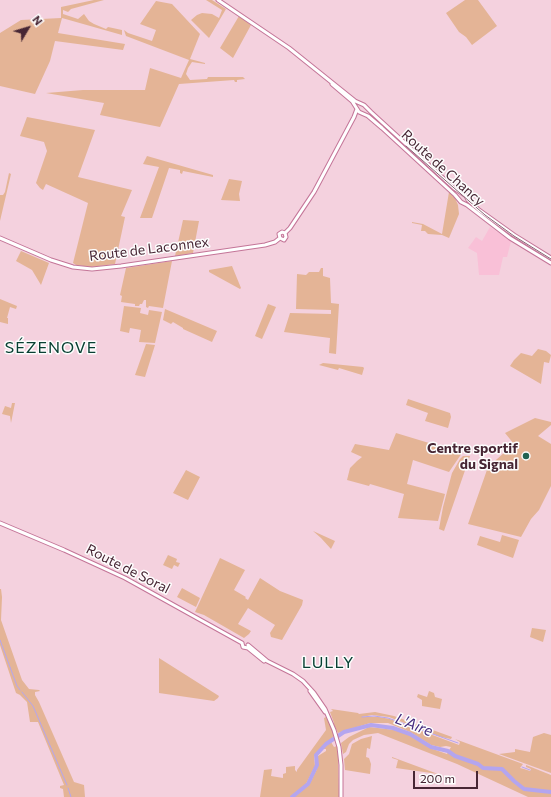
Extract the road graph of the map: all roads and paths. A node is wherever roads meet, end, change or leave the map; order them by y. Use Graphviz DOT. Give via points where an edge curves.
graph roads {
  1 [pos="218,0"];
  2 [pos="327,79"];
  3 [pos="360,104"];
  4 [pos="357,108"];
  5 [pos="366,108"];
  6 [pos="361,113"];
  7 [pos="352,120"];
  8 [pos="463,195"];
  9 [pos="467,198"];
  10 [pos="459,199"];
  11 [pos="463,203"];
  12 [pos="0,238"];
  13 [pos="551,258"];
  14 [pos="551,263"];
  15 [pos="0,523"];
  16 [pos="341,797"];
  1 -- 2 [label="main road" via="276,39"];
  2 -- 3 [label="main road"];
  2 -- 4 [label="main road"];
  3 -- 4 [label="main road"];
  3 -- 5 [label="main road"];
  4 -- 6 [label="main road"];
  4 -- 7 [label="main road, Route de Laconnex"];
  5 -- 6 [label="main road"];
  5 -- 8 [label="main road, Route de Chancy"];
  6 -- 7 [label="main road, Route de Laconnex"];
  6 -- 10 [label="main road, Route de Chancy" via="368,116"];
  7 -- 12 [label="main road, Route de Laconnex" via="314,192 293,225 285,233 280,233 280,238 274,242 121,266 86,269 70,267"];
  8 -- 9 [label="main road, Route de Chancy"];
  8 -- 10 [label="main road"];
  9 -- 11 [label="main road" via="467,202"];
  9 -- 13 [label="main road, Route de Chancy" via="498,224"];
  10 -- 11 [label="main road, Route de Chancy"];
  11 -- 14 [label="main road, Route de Chancy" via="510,238"];
  15 -- 16 [label="main road, Route de Soral" via="125,578 242,643 243,647 247,647 269,664 302,683 326,712 336,734 340,752"];
}
